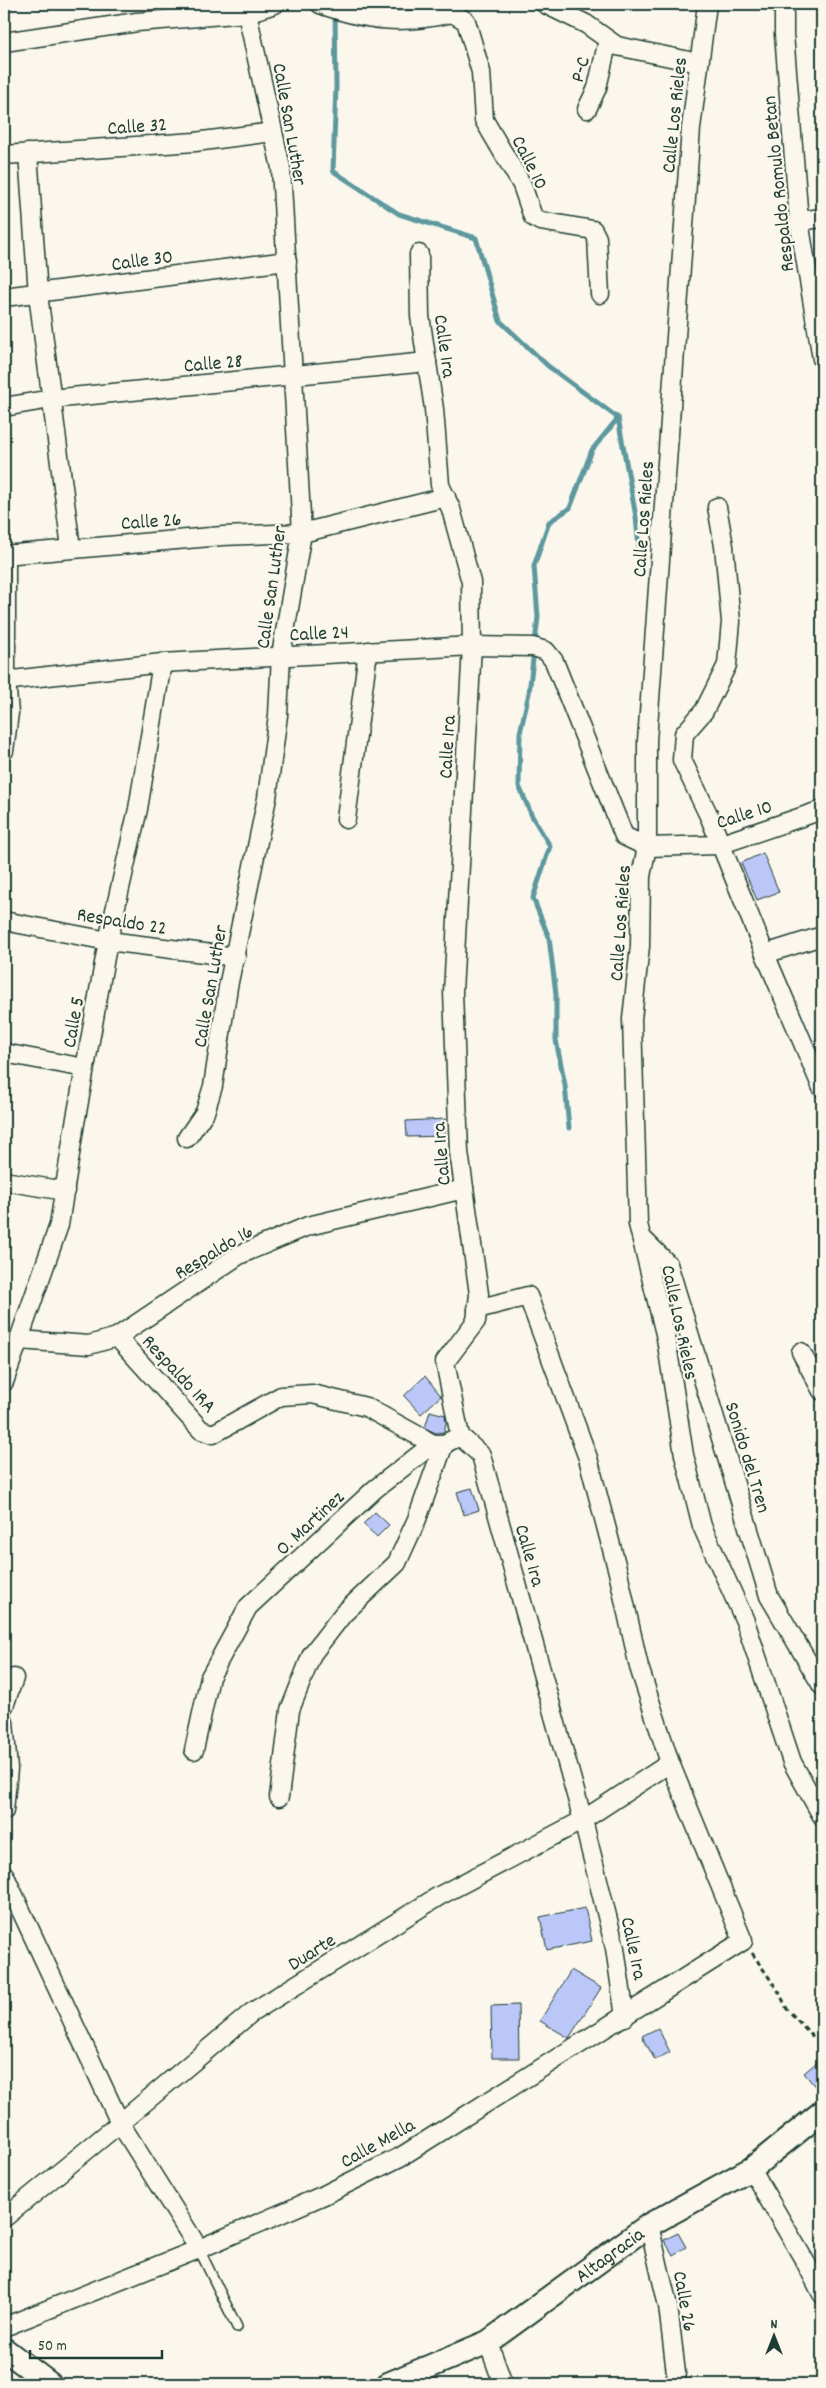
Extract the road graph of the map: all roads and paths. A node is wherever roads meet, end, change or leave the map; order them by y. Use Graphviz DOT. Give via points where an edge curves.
graph roads {
  1 [pos="275,4"];
  2 [pos="320,4"];
  3 [pos="546,4"];
  4 [pos="707,4"];
  5 [pos="784,4"];
  6 [pos="246,8"];
  7 [pos="453,8"];
  8 [pos="608,40"];
  9 [pos="4,42"];
  10 [pos="699,63"];
  11 [pos="587,109"];
  12 [pos="273,132"];
  13 [pos="28,153"];
  14 [pos="4,155"];
  15 [pos="822,218"];
  16 [pos="799,221"];
  17 [pos="419,254"];
  18 [pos="286,261"];
  19 [pos="38,294"];
  20 [pos="600,294"];
  21 [pos="4,297"];
  22 [pos="822,358"];
  23 [pos="427,362"];
  24 [pos="294,376"];
  25 [pos="51,399"];
  26 [pos="4,406"];
  27 [pos="446,497"];
  28 [pos="717,507"];
  29 [pos="302,533"];
  30 [pos="70,548"];
  31 [pos="5,555"];
  32 [pos="472,646"];
  33 [pos="368,651"];
  34 [pos="281,655"];
  35 [pos="162,663"];
  36 [pos="5,680"];
  37 [pos="4,750"];
  38 [pos="822,810"];
  39 [pos="346,819"];
  40 [pos="719,845"];
  41 [pos="648,848"];
  42 [pos="4,921"];
  43 [pos="822,936"];
  44 [pos="108,941"];
  45 [pos="764,954"];
  46 [pos="236,957"];
  47 [pos="4,1053"];
  48 [pos="85,1068"];
  49 [pos="822,1088"];
  50 [pos="187,1138"];
  51 [pos="4,1181"];
  52 [pos="464,1189"];
  53 [pos="65,1191"];
  54 [pos="643,1239"];
  55 [pos="478,1308"];
  56 [pos="117,1337"];
  57 [pos="19,1340"];
  58 [pos="800,1352"];
  59 [pos="4,1382"];
  60 [pos="822,1391"];
  61 [pos="460,1436"];
  62 [pos="438,1444"];
  63 [pos="14,1678"];
  64 [pos="822,1686"];
  65 [pos="4,1706"];
  66 [pos="4,1722"];
  67 [pos="194,1750"];
  68 [pos="670,1763"];
  69 [pos="279,1797"];
  70 [pos="4,1811"];
  71 [pos="822,1816"];
  72 [pos="583,1820"];
  73 [pos="4,1874"];
  74 [pos="743,1940"];
  75 [pos="625,2016"];
  76 [pos="822,2046"];
  77 [pos="822,2112"];
  78 [pos="120,2124"];
  79 [pos="751,2169"];
  80 [pos="4,2218"];
  81 [pos="649,2225"];
  82 [pos="199,2248"];
  83 [pos="822,2294"];
  84 [pos="237,2326"];
  85 [pos="4,2328"];
  86 [pos="488,2342"];
  87 [pos="4,2349"];
  88 [pos="50,2384"];
  89 [pos="388,2384"];
  90 [pos="502,2384"];
  91 [pos="674,2384"];
  1 -- 6 [label="street"];
  2 -- 7 [label="street" via="366,18 423,20"];
  3 -- 8 [label="street" via="586,24"];
  4 -- 10 [label="street, Calle Los Rieles"];
  5 -- 16 [label="street, Respaldo Romulo Betan"];
  6 -- 9 [label="street"];
  6 -- 12 [label="street, Calle San Luther"];
  7 -- 20 [label="street, Calle 10" via="466,21 481,72 484,120 522,185 533,217 593,230 597,238"];
  8 -- 10 [label="street" via="617,46"];
  8 -- 11 [label="street, P-C" via="597,88"];
  10 -- 41 [label="street, Calle Los Rieles" via="690,137 648,732"];
  12 -- 13 [label="street, Calle 32" via="195,142"];
  12 -- 18 [label="street, Calle San Luther" via="281,168"];
  13 -- 14 [label="street, Calle 32"];
  13 -- 19 [label="street"];
  15 -- 16 [label="street"];
  16 -- 22 [label="street, Respaldo Romulo Betan"];
  17 -- 23 [label="street, Calle 1ra" via="420,316"];
  18 -- 19 [label="street, Calle 30"];
  18 -- 24 [label="street, Calle San Luther"];
  19 -- 21 [label="street, Calle 30"];
  19 -- 25 [label="street"];
  23 -- 24 [label="street, Calle 28"];
  23 -- 27 [label="street, Calle 1ra" via="440,485"];
  24 -- 25 [label="street, Calle 28"];
  24 -- 29 [label="street, Calle San Luther"];
  25 -- 26 [label="street, Calle 28"];
  25 -- 30 [label="street"];
  27 -- 29 [label="street, Calle 26"];
  27 -- 32 [label="street, Calle 1ra" via="471,582"];
  28 -- 40 [label="street" via="724,546 730,622 727,664 704,711 684,734 682,760 710,818"];
  29 -- 30 [label="street, Calle 26"];
  29 -- 34 [label="street, Calle San Luther"];
  30 -- 31 [label="street, Calle 26"];
  31 -- 36 [label="street"];
  32 -- 33 [label="street, Calle 24"];
  32 -- 41 [label="street, Calle 24" via="533,647 546,651 554,661 624,836"];
  32 -- 52 [label="street, Calle 1ra" via="453,992 459,1152"];
  33 -- 34 [label="street, Calle 24"];
  33 -- 39 [label="street"];
  34 -- 35 [label="street, Calle 24"];
  34 -- 46 [label="street, Calle San Luther" via="278,715 267,798"];
  35 -- 36 [label="street, Calle 24"];
  35 -- 44 [label="street, Calle 5" via="138,809"];
  36 -- 37 [label="street" via="9,713"];
  38 -- 40 [label="street, Calle 10"];
  40 -- 41 [label="street, Calle 10"];
  40 -- 45 [label="street"];
  41 -- 54 [label="street, Calle Los Rieles" via="641,876 640,946 632,1019 638,1224"];
  42 -- 44 [label="street, Respaldo 22"];
  43 -- 45 [label="street"];
  44 -- 46 [label="street, Respaldo 22"];
  44 -- 48 [label="street, Calle 5"];
  45 -- 49 [label="street"];
  46 -- 50 [label="street, Calle San Luther" via="206,1112"];
  47 -- 48 [label="street"];
  48 -- 53 [label="street, Calle 5"];
  51 -- 53 [label="street"];
  52 -- 55 [label="street, Calle 1ra" via="479,1294"];
  52 -- 56 [label="street, Respaldo 16" via="308,1226 239,1255"];
  53 -- 57 [label="street, Calle 5" via="59,1225"];
  54 -- 64 [label="street, Sonido del Tren" via="668,1264 769,1596"];
  54 -- 71 [label="street, Calle Los Rieles" via="666,1338 684,1455 702,1526 745,1621 792,1762"];
  55 -- 61 [label="street, Calle 1ra" via="476,1320 445,1362"];
  55 -- 68 [label="street" via="528,1296 588,1458 639,1667"];
  56 -- 57 [label="street, Respaldo 16" via="89,1345"];
  56 -- 62 [label="street, Respaldo 1RA" via="201,1430 213,1434 281,1396 312,1394 366,1407"];
  57 -- 59 [label="street, Calle 5"];
  58 -- 60 [label="street"];
  61 -- 62 [label="street"];
  61 -- 72 [label="street, Calle 1ra" via="481,1455"];
  62 -- 67 [label="street, O. Martinez" via="375,1489 248,1608 210,1677"];
  62 -- 69 [label="street" via="417,1519 397,1563 343,1614 312,1654 290,1710"];
  63 -- 65 [label="street"];
  66 -- 70 [label="street" via="8,1769"];
  68 -- 72 [label="street, Duarte"];
  68 -- 74 [label="street"];
  72 -- 75 [label="street, Calle 1ra" via="615,1948"];
  72 -- 78 [label="street, Duarte" via="439,1896 251,2013"];
  73 -- 78 [label="street"];
  74 -- 75 [label="street, Calle Mella"];
  74 -- 76 [label="path" via="787,2009"];
  75 -- 82 [label="street, Calle Mella" via="402,2156 324,2195"];
  77 -- 79 [label="street, Altagracia"];
  78 -- 80 [label="street, Duarte"];
  78 -- 82 [label="street"];
  79 -- 81 [label="street, Altagracia"];
  79 -- 83 [label="street"];
  81 -- 86 [label="street, Altagracia"];
  81 -- 91 [label="street, Calle 26" via="668,2306 676,2373"];
  82 -- 84 [label="lane"];
  82 -- 85 [label="street, Calle Mella"];
  86 -- 89 [label="street, Altagracia"];
  86 -- 90 [label="street"];
  87 -- 88 [label="street"];
}
